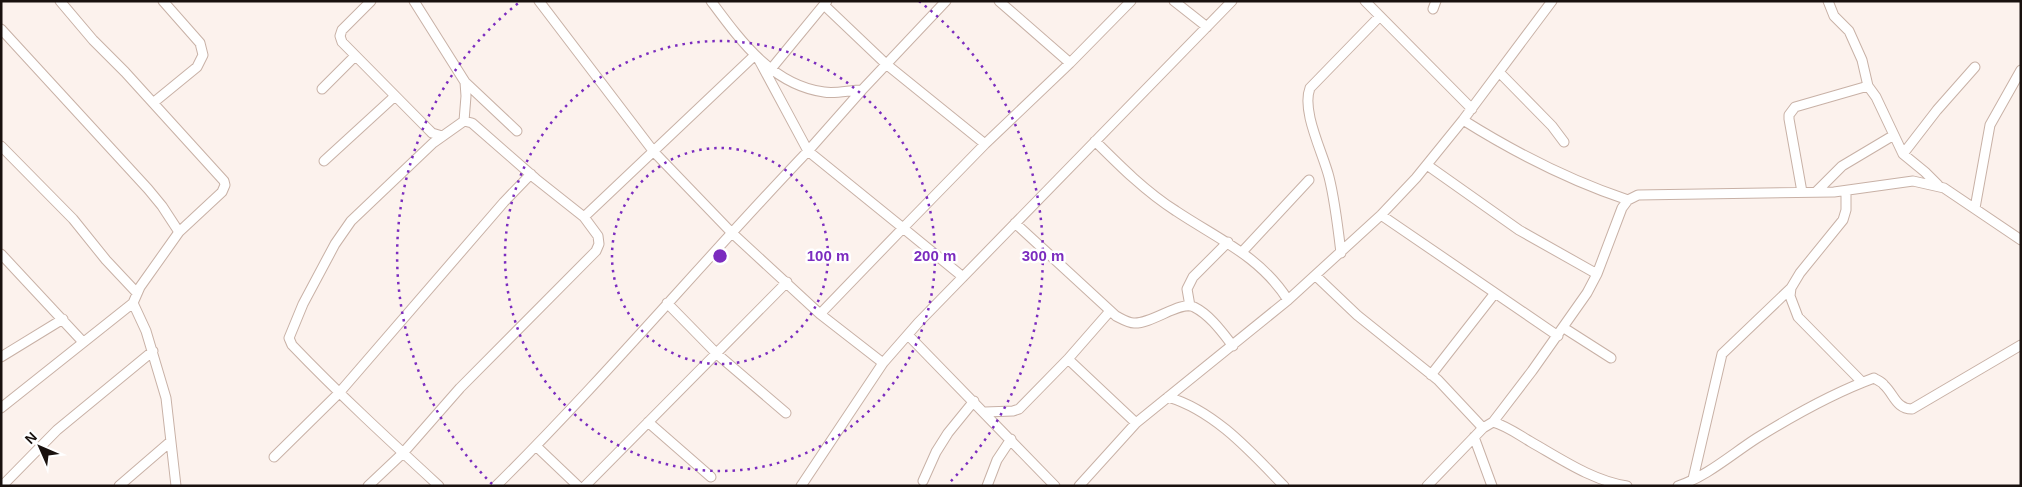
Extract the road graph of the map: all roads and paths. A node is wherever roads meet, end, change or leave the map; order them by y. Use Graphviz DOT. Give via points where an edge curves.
graph roads {
  1 [pos="60,1"];
  2 [pos="163,1"];
  3 [pos="371,1"];
  4 [pos="414,1"];
  5 [pos="540,1"];
  6 [pos="711,1"];
  7 [pos="946,1"];
  8 [pos="999,1"];
  9 [pos="1131,1"];
  10 [pos="1174,1"];
  11 [pos="1232,1"];
  12 [pos="1365,1"];
  13 [pos="1552,1"];
  14 [pos="1828,1"];
  15 [pos="825,3"];
  16 [pos="1380,16"];
  17 [pos="1207,27"];
  18 [pos="1,29"];
  19 [pos="355,56"];
  20 [pos="757,56"];
  21 [pos="1070,63"];
  22 [pos="886,64"];
  23 [pos="1975,67"];
  24 [pos="771,69"];
  25 [pos="2021,70"];
  26 [pos="1499,72"];
  27 [pos="465,82"];
  28 [pos="1868,86"];
  29 [pos="322,88"];
  30 [pos="862,90"];
  31 [pos="395,96"];
  32 [pos="153,103"];
  33 [pos="1472,108"];
  34 [pos="1463,120"];
  35 [pos="464,121"];
  36 [pos="517,131"];
  37 [pos="442,136"];
  38 [pos="1894,136"];
  39 [pos="1095,141"];
  40 [pos="1564,142"];
  41 [pos="985,144"];
  42 [pos="1,146"];
  43 [pos="808,151"];
  44 [pos="654,152"];
  45 [pos="1903,154"];
  46 [pos="324,161"];
  47 [pos="1427,165"];
  48 [pos="531,174"];
  49 [pos="1308,180"];
  50 [pos="1938,185"];
  51 [pos="1846,191"];
  52 [pos="1802,192"];
  53 [pos="1816,192"];
  54 [pos="1628,200"];
  55 [pos="1975,208"];
  56 [pos="1381,215"];
  57 [pos="584,217"];
  58 [pos="1015,223"];
  59 [pos="902,228"];
  60 [pos="179,232"];
  61 [pos="731,232"];
  62 [pos="2021,240"];
  63 [pos="1228,242"];
  64 [pos="1242,252"];
  65 [pos="1342,253"];
  66 [pos="1,254"];
  67 [pos="1597,274"];
  68 [pos="1316,276"];
  69 [pos="963,277"];
  70 [pos="786,282"];
  71 [pos="1791,288"];
  72 [pos="136,293"];
  73 [pos="1495,293"];
  74 [pos="1288,300"];
  75 [pos="134,303"];
  76 [pos="667,303"];
  77 [pos="1190,306"];
  78 [pos="1110,311"];
  79 [pos="820,314"];
  80 [pos="63,319"];
  81 [pos="1564,328"];
  82 [pos="908,335"];
  83 [pos="1558,336"];
  84 [pos="83,342"];
  85 [pos="2021,345"];
  86 [pos="1233,346"];
  87 [pos="153,351"];
  88 [pos="717,354"];
  89 [pos="1,357"];
  90 [pos="1610,358"];
  91 [pos="1068,359"];
  92 [pos="883,363"];
  93 [pos="1431,375"];
  94 [pos="1862,382"];
  95 [pos="339,393"];
  96 [pos="1168,397"];
  97 [pos="974,401"];
  98 [pos="1,408"];
  99 [pos="984,412"];
  100 [pos="786,413"];
  101 [pos="648,422"];
  102 [pos="1493,422"];
  103 [pos="1136,423"];
  104 [pos="1483,428"];
  105 [pos="1474,436"];
  106 [pos="1011,440"];
  107 [pos="170,442"];
  108 [pos="536,446"];
  109 [pos="403,453"];
  110 [pos="274,457"];
  111 [pos="711,477"];
  112 [pos="1693,479"];
  113 [pos="923,481"];
  114 [pos="2,486"];
  115 [pos="119,486"];
  116 [pos="176,486"];
  117 [pos="368,486"];
  118 [pos="439,486"];
  119 [pos="496,486"];
  120 [pos="578,486"];
  121 [pos="585,486"];
  122 [pos="801,486"];
  123 [pos="987,486"];
  124 [pos="1055,486"];
  125 [pos="1079,486"];
  126 [pos="1284,486"];
  127 [pos="1426,486"];
  128 [pos="1492,486"];
  129 [pos="1627,486"];
  130 [pos="1678,486"];
  1 -- 32 [label="street"];
  2 -- 32 [label="street" via="200,43 203,55 197,67"];
  3 -- 19 [label="street" via="340,34 342,42"];
  4 -- 27 [label="street"];
  5 -- 44 [label="street"];
  6 -- 20 [label="street"];
  7 -- 22 [label="street"];
  8 -- 21 [label="street"];
  9 -- 21 [label="street"];
  10 -- 17 [label="street"];
  11 -- 17 [label="street"];
  12 -- 16 [label="street"];
  13 -- 26 [label="street"];
  14 -- 28 [label="street" via="1834,16 1849,31 1862,60"];
  15 -- 22 [label="street"];
  15 -- 24 [label="street"];
  16 -- 33 [label="street"];
  16 -- 65 [label="street" via="1310,88 1308,94 1313,127 1329,178"];
  17 -- 39 [label="street"];
  18 -- 60 [label="street" via="148,189"];
  19 -- 29 [label="street"];
  19 -- 31 [label="street"];
  20 -- 24 [label="street"];
  20 -- 43 [label="street"];
  20 -- 44 [label="street"];
  21 -- 41 [label="street"];
  22 -- 30 [label="street"];
  22 -- 41 [label="street"];
  23 -- 45 [label="street" via="1936,110"];
  24 -- 30 [label="street" via="808,89 826,93"];
  25 -- 55 [label="street" via="1990,125"];
  26 -- 33 [label="street"];
  26 -- 40 [label="street"];
  27 -- 35 [label="street"];
  27 -- 36 [label="street"];
  28 -- 38 [label="street"];
  28 -- 52 [label="street" via="1795,107 1792,111 1789,119"];
  30 -- 43 [label="street"];
  31 -- 37 [label="street" via="432,133"];
  31 -- 46 [label="street"];
  32 -- 60 [label="street" via="225,185 222,192"];
  33 -- 34 [label="street"];
  34 -- 47 [label="street"];
  34 -- 54 [label="street" via="1552,169"];
  35 -- 37 [label="street"];
  35 -- 48 [label="street" via="472,123"];
  37 -- 95 [label="street" via="344,230 290,334 292,346"];
  38 -- 45 [label="street"];
  38 -- 53 [label="street" via="1842,166"];
  39 -- 58 [label="street"];
  39 -- 63 [label="street" via="1174,210"];
  41 -- 59 [label="street"];
  42 -- 72 [label="street" via="73,219"];
  43 -- 59 [label="street"];
  43 -- 61 [label="street"];
  44 -- 57 [label="street"];
  44 -- 61 [label="street"];
  45 -- 50 [label="street"];
  47 -- 56 [label="street"];
  47 -- 67 [label="street" via="1519,230"];
  48 -- 57 [label="street"];
  48 -- 95 [label="street"];
  49 -- 64 [label="street"];
  50 -- 51 [label="street" via="1913,181"];
  50 -- 55 [label="street"];
  51 -- 53 [label="street"];
  51 -- 71 [label="street" via="1843,220"];
  52 -- 53 [label="street"];
  52 -- 54 [label="street" via="1650,194"];
  54 -- 67 [label="street"];
  55 -- 62 [label="street"];
  56 -- 65 [label="street"];
  56 -- 73 [label="street"];
  57 -- 109 [label="street" via="598,236 596,250 460,388"];
  58 -- 69 [label="street"];
  58 -- 78 [label="street"];
  59 -- 69 [label="street"];
  59 -- 79 [label="street"];
  60 -- 72 [label="street"];
  61 -- 70 [label="street"];
  61 -- 76 [label="street"];
  63 -- 64 [label="street"];
  63 -- 77 [label="street" via="1193,277 1187,289"];
  64 -- 74 [label="street" via="1270,276"];
  65 -- 68 [label="street"];
  66 -- 80 [label="street"];
  67 -- 81 [label="street"];
  68 -- 74 [label="street"];
  68 -- 93 [label="street" via="1357,315"];
  69 -- 82 [label="street"];
  70 -- 79 [label="street"];
  70 -- 88 [label="street"];
  71 -- 94 [label="street" via="1790,296 1798,316"];
  71 -- 112 [label="street" via="1722,354"];
  72 -- 75 [label="street"];
  73 -- 83 [label="street"];
  73 -- 93 [label="street"];
  74 -- 86 [label="street"];
  75 -- 84 [label="street"];
  75 -- 87 [label="street"];
  76 -- 88 [label="street"];
  76 -- 108 [label="street"];
  77 -- 78 [label="street" via="1132,324"];
  77 -- 86 [label="street" via="1211,320"];
  78 -- 91 [label="street"];
  79 -- 92 [label="street"];
  80 -- 84 [label="street"];
  80 -- 89 [label="street"];
  81 -- 83 [label="street"];
  81 -- 90 [label="street"];
  82 -- 92 [label="street"];
  82 -- 97 [label="street"];
  83 -- 102 [label="street"];
  84 -- 98 [label="street"];
  85 -- 94 [label="street" via="1912,409 1899,405 1884,385 1874,378"];
  86 -- 96 [label="street"];
  87 -- 107 [label="street" via="166,398"];
  87 -- 114 [label="street" via="57,430"];
  88 -- 100 [label="street"];
  88 -- 101 [label="street"];
  91 -- 99 [label="street" via="1016,411"];
  91 -- 103 [label="street"];
  92 -- 122 [label="street"];
  93 -- 104 [label="street"];
  94 -- 112 [label="street" via="1840,390 1763,434"];
  95 -- 109 [label="street"];
  95 -- 110 [label="street"];
  96 -- 103 [label="street"];
  96 -- 126 [label="street" via="1188,404 1206,416 1249,450"];
  97 -- 99 [label="street"];
  97 -- 113 [label="street" via="948,433"];
  99 -- 106 [label="street"];
  101 -- 111 [label="street"];
  101 -- 121 [label="street"];
  102 -- 104 [label="street"];
  102 -- 129 [label="street" via="1590,474"];
  103 -- 125 [label="street"];
  104 -- 105 [label="street"];
  105 -- 127 [label="street"];
  105 -- 128 [label="street"];
  106 -- 123 [label="street" via="997,460"];
  106 -- 124 [label="street"];
  107 -- 115 [label="street"];
  107 -- 116 [label="street"];
  108 -- 119 [label="street"];
  108 -- 120 [label="street"];
  109 -- 117 [label="street"];
  109 -- 118 [label="street"];
  112 -- 130 [label="street"];
}
